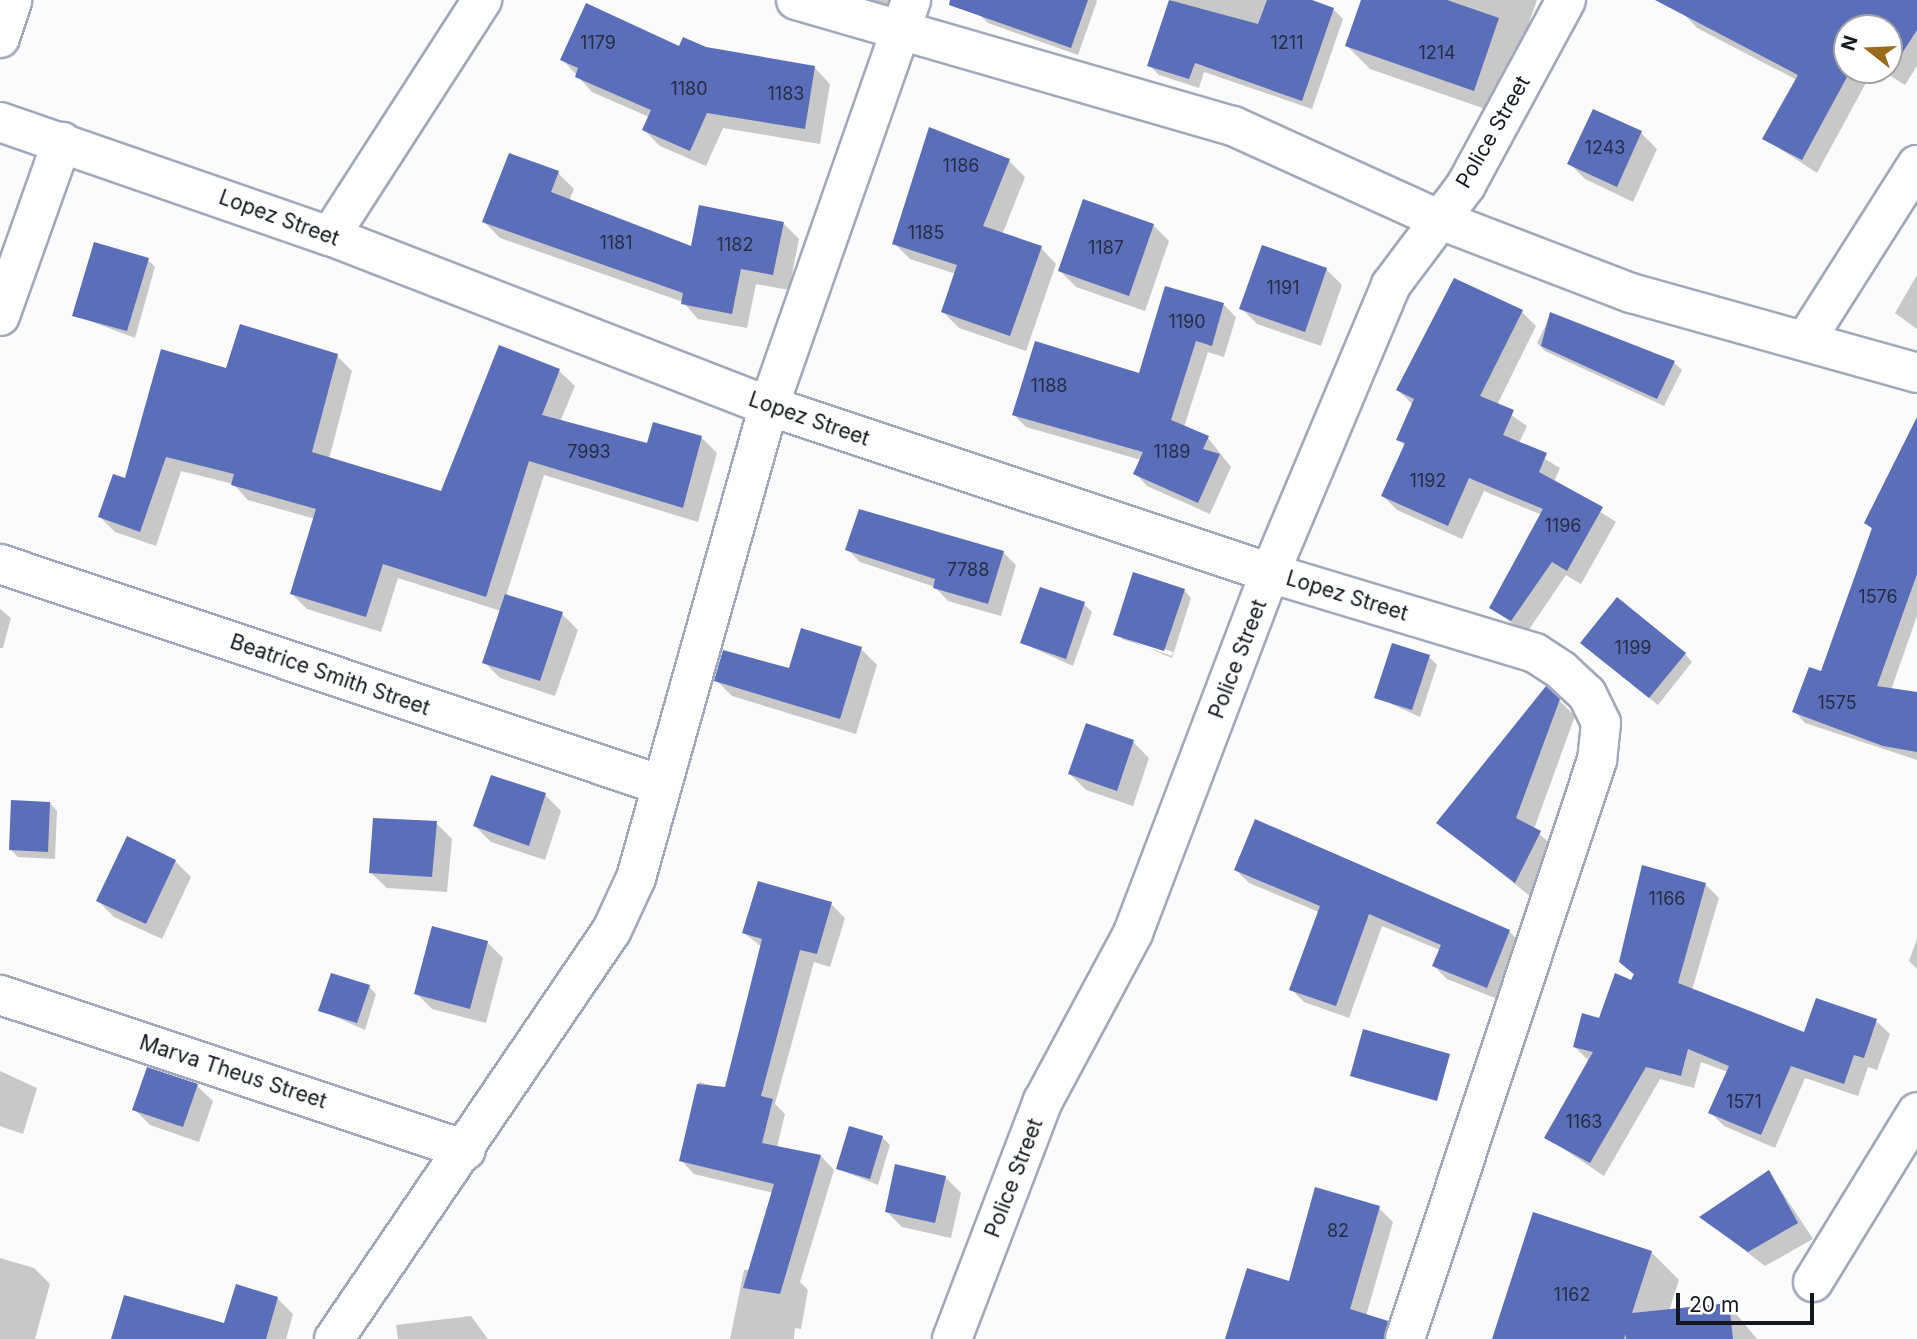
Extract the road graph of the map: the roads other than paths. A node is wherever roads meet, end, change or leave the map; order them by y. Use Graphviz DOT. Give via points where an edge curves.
graph roads {
  1 [pos="12,0"];
  2 [pos="482,0"];
  3 [pos="796,0"];
  4 [pos="1566,0"];
  5 [pos="905,17"];
  6 [pos="0,38"];
  7 [pos="0,122"];
  8 [pos="62,142"];
  9 [pos="1917,165"];
  10 [pos="1438,219"];
  11 [pos="330,236"];
  12 [pos="0,316"];
  13 [pos="1807,338"];
  14 [pos="1917,373"];
  15 [pos="769,406"];
  16 [pos="0,564"];
  17 [pos="1270,573"];
  18 [pos="661,785"];
  19 [pos="0,995"];
  20 [pos="1917,1112"];
  21 [pos="466,1150"];
  22 [pos="1813,1282"];
  23 [pos="334,1339"];
  24 [pos="952,1339"];
  25 [pos="1405,1339"];
  1 -- 6 [label="street"];
  2 -- 11 [label="street"];
  3 -- 5 [label="street"];
  4 -- 10 [label="street, Police Street" via="1478,164"];
  5 -- 10 [label="street" via="1233,126"];
  5 -- 15 [label="street"];
  7 -- 8 [label="street, Lopez Street"];
  8 -- 11 [label="street, Lopez Street"];
  8 -- 12 [label="street"];
  9 -- 13 [label="street"];
  10 -- 13 [label="street" via="1631,293"];
  10 -- 17 [label="street, Police Street" via="1391,285"];
  11 -- 15 [label="street, Lopez Street"];
  13 -- 14 [label="street"];
  15 -- 17 [label="street, Lopez Street"];
  15 -- 18 [label="street"];
  16 -- 18 [label="street, Beatrice Smith Street"];
  17 -- 24 [label="street, Police Street" via="1133,933 1044,1101"];
  17 -- 25 [label="street, Lopez Street" via="1535,653 1587,694 1601,723 1597,760"];
  18 -- 21 [label="street" via="636,878 611,932"];
  19 -- 21 [label="street, Marva Theus Street"];
  20 -- 22 [label="street"];
  21 -- 23 [label="street" via="413,1232 360,1293"];
}
